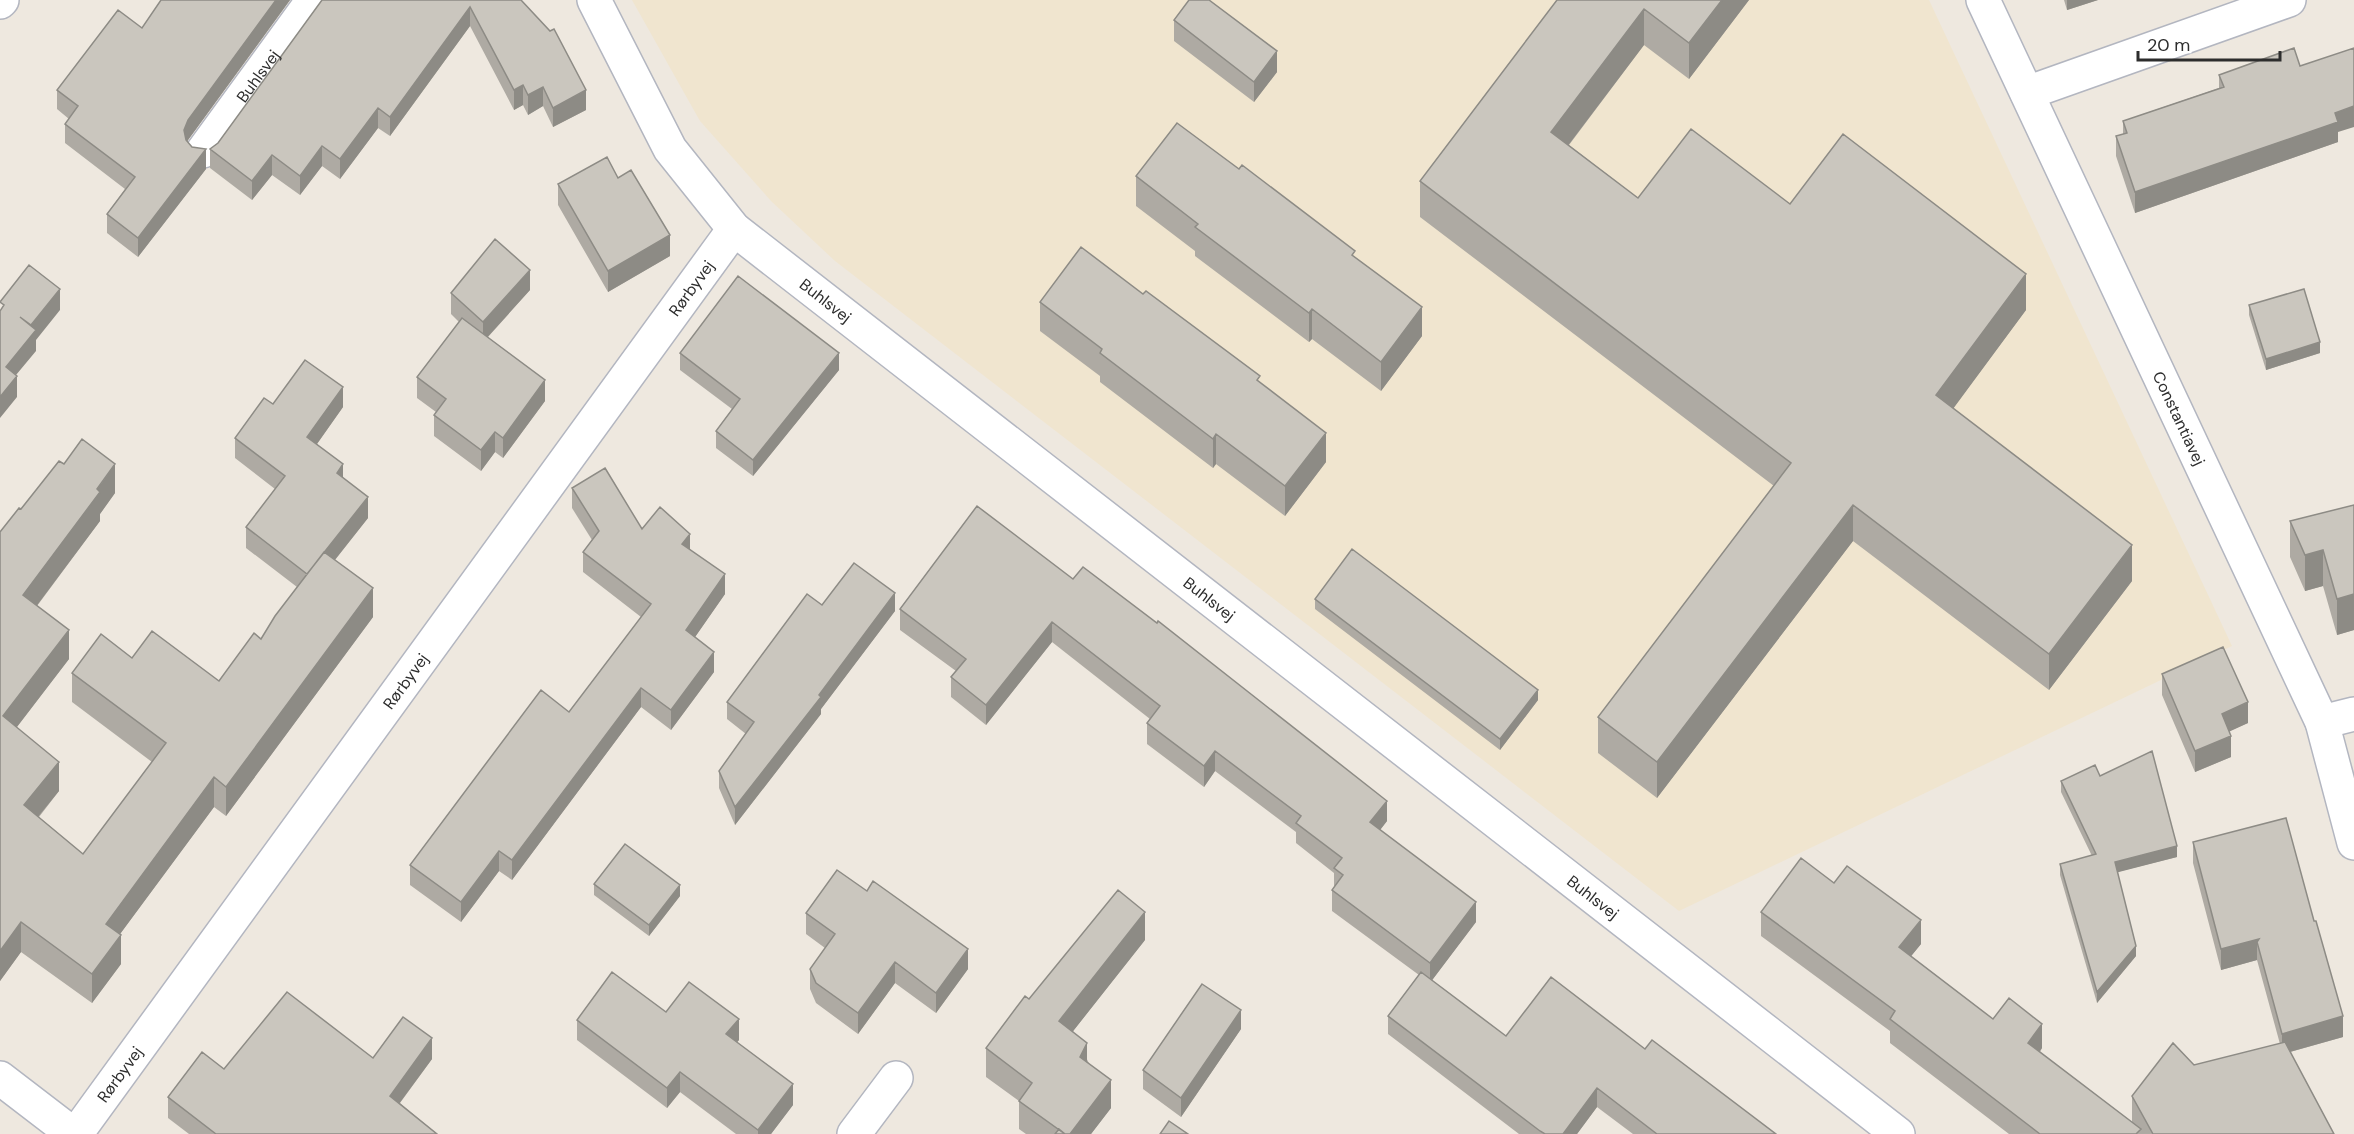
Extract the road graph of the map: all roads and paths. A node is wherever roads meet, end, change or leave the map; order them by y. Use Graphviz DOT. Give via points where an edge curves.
graph roads {
  1 [pos="313,0"];
  2 [pos="594,0"];
  3 [pos="1983,0"];
  4 [pos="2289,0"];
  5 [pos="2027,93"];
  6 [pos="203,151"];
  7 [pos="734,229"];
  8 [pos="2354,714"];
  9 [pos="2322,722"];
  10 [pos="2354,843"];
  11 [pos="0,1078"];
  12 [pos="896,1078"];
  13 [pos="75,1134"];
  14 [pos="854,1134"];
  15 [pos="1898,1134"];
  1 -- 6 [label="street, Buhlsvej"];
  2 -- 7 [label="street, Buhlsvej" via="670,149"];
  3 -- 5 [label="street, Constantiavej"];
  4 -- 5 [label="street"];
  5 -- 9 [label="street, Constantiavej"];
  7 -- 13 [label="street, Rørbyvej"];
  7 -- 15 [label="street, Buhlsvej"];
  8 -- 9 [label="street"];
  9 -- 10 [label="street, Constantiavej"];
  11 -- 13 [label="street"];
  12 -- 14 [label="street"];
}
